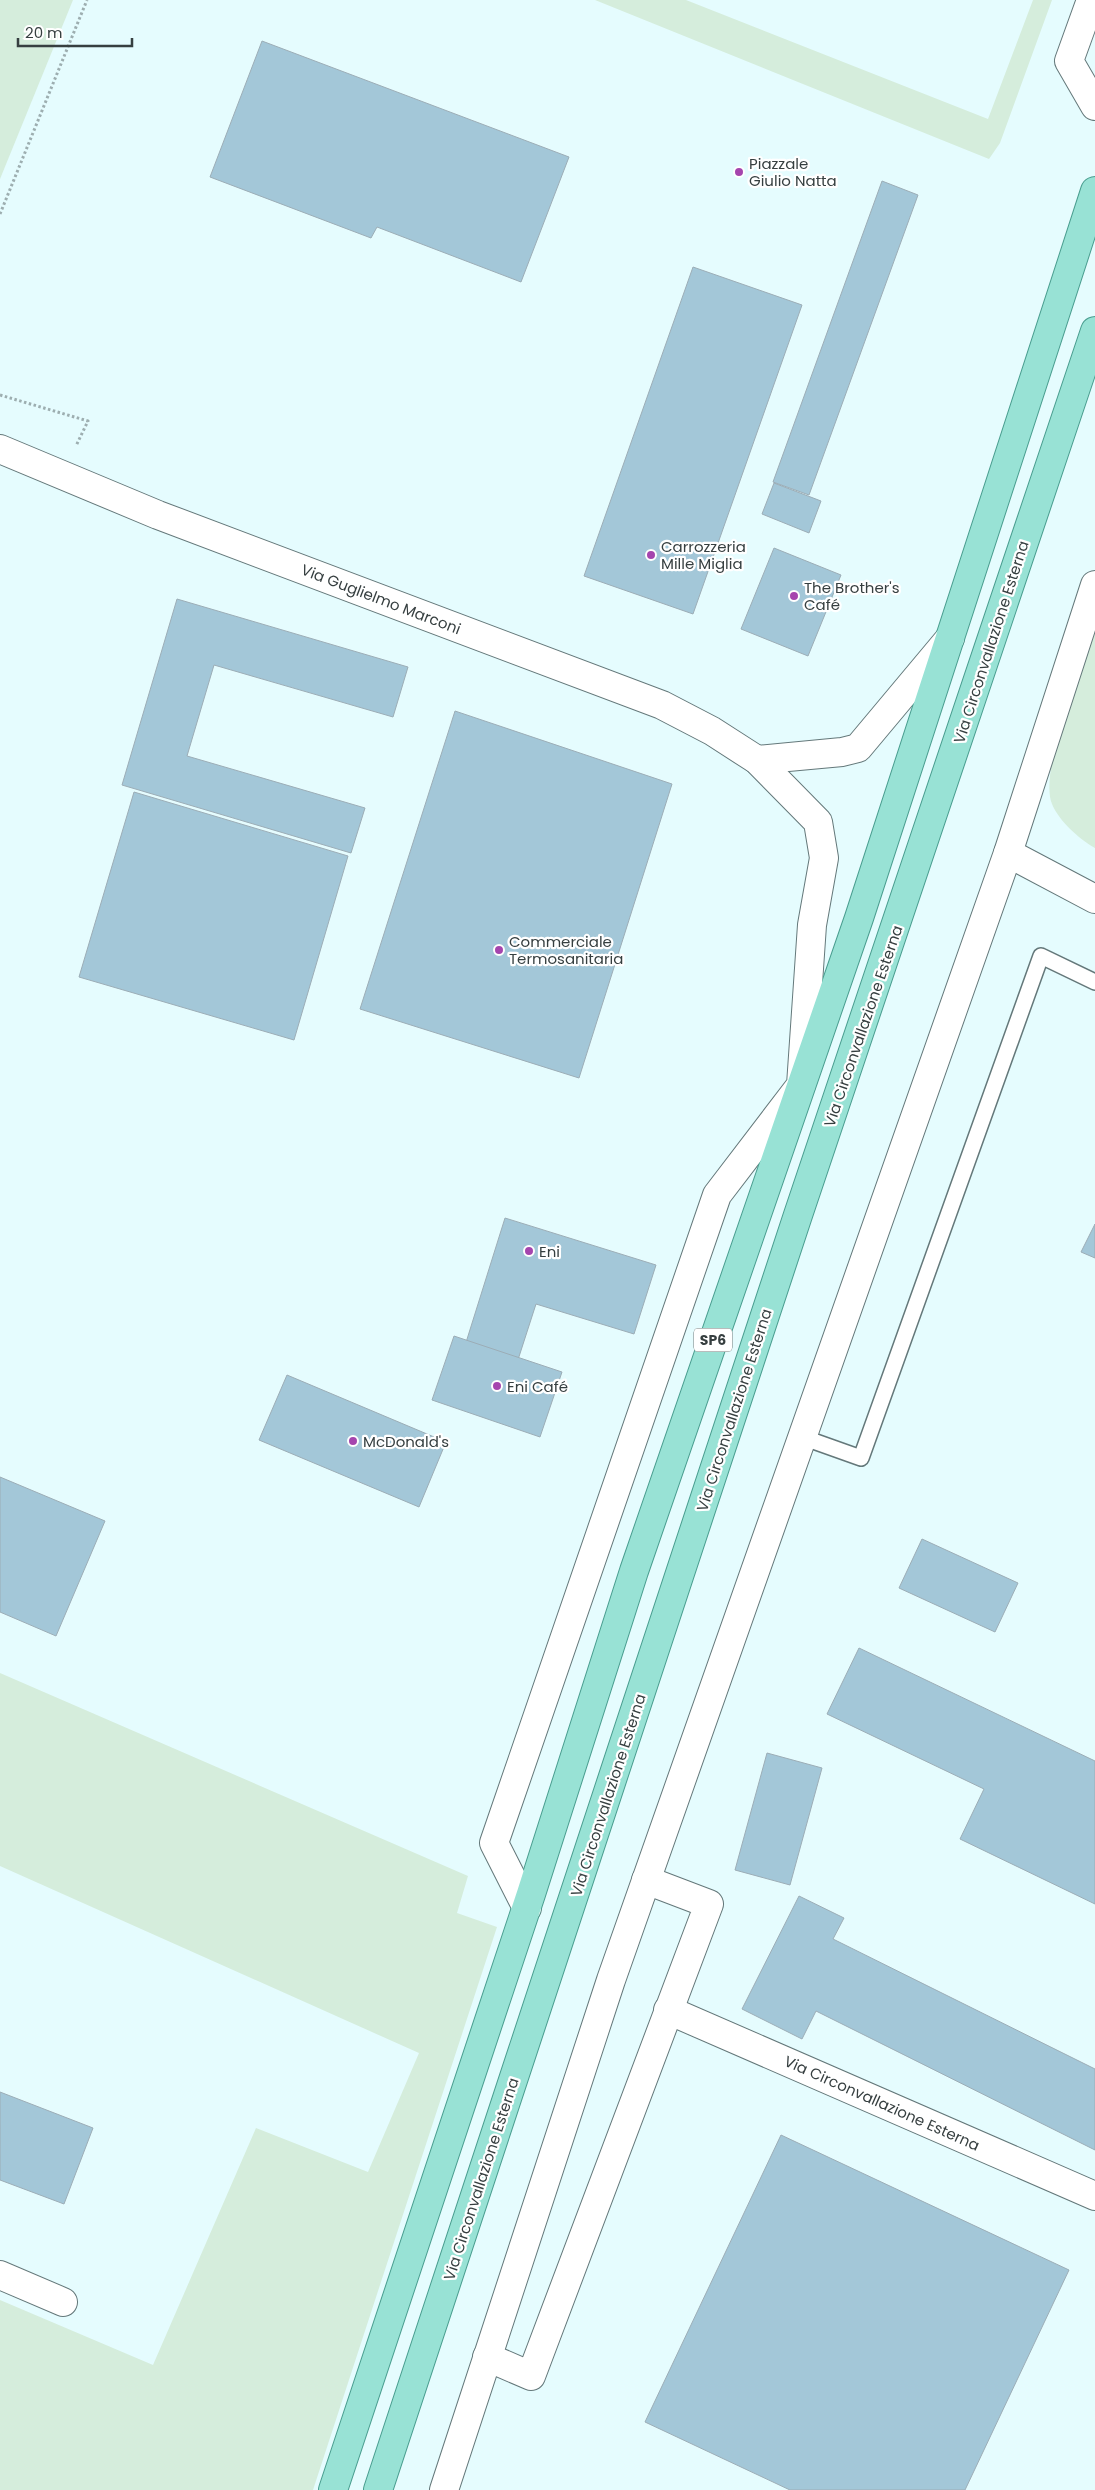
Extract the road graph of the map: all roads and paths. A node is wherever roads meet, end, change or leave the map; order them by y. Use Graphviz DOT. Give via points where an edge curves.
graph roads {
  1 [pos="87,0"];
  2 [pos="1091,0"];
  3 [pos="1095,106"];
  4 [pos="1095,191"];
  5 [pos="0,214"];
  6 [pos="1095,331"];
  7 [pos="0,449"];
  8 [pos="1095,585"];
  9 [pos="950,638"];
  10 [pos="756,760"];
  11 [pos="1008,853"];
  12 [pos="1095,899"];
  13 [pos="1095,982"];
  14 [pos="801,1085"];
  15 [pos="802,1437"];
  16 [pos="646,1880"];
  17 [pos="527,1908"];
  18 [pos="668,2010"];
  19 [pos="1095,2196"];
  20 [pos="0,2275"];
  21 [pos="63,2302"];
  22 [pos="487,2357"];
  23 [pos="333,2490"];
  24 [pos="378,2490"];
  25 [pos="444,2490"];
  1 -- 5 [label="path"];
  2 -- 3 [label="street" via="1070,61"];
  4 -- 9 [label="main road, SP6"];
  6 -- 24 [label="main road, Via Circonvallazione Esterna / SP6" via="798,1214"];
  7 -- 10 [label="street, Via Guglielmo Marconi" via="158,515 662,705 712,731"];
  8 -- 11 [label="street"];
  9 -- 10 [label="street" via="858,748"];
  9 -- 14 [label="main road, SP6"];
  10 -- 14 [label="street, Via Guglielmo Marconi" via="818,822 824,858 812,925"];
  11 -- 12 [label="street"];
  11 -- 15 [label="street"];
  13 -- 15 [label="lane" via="1041,956 860,1458"];
  14 -- 17 [label="main road, SP6" via="634,1571"];
  14 -- 17 [label="street" via="717,1195 494,1843"];
  15 -- 16 [label="street"];
  16 -- 18 [label="street" via="708,1904"];
  16 -- 22 [label="street"];
  17 -- 23 [label="main road, SP6"];
  18 -- 19 [label="street, Via Circonvallazione Esterna"];
  18 -- 22 [label="street" via="532,2376"];
  20 -- 21 [label="street"];
  22 -- 25 [label="street"];
}
